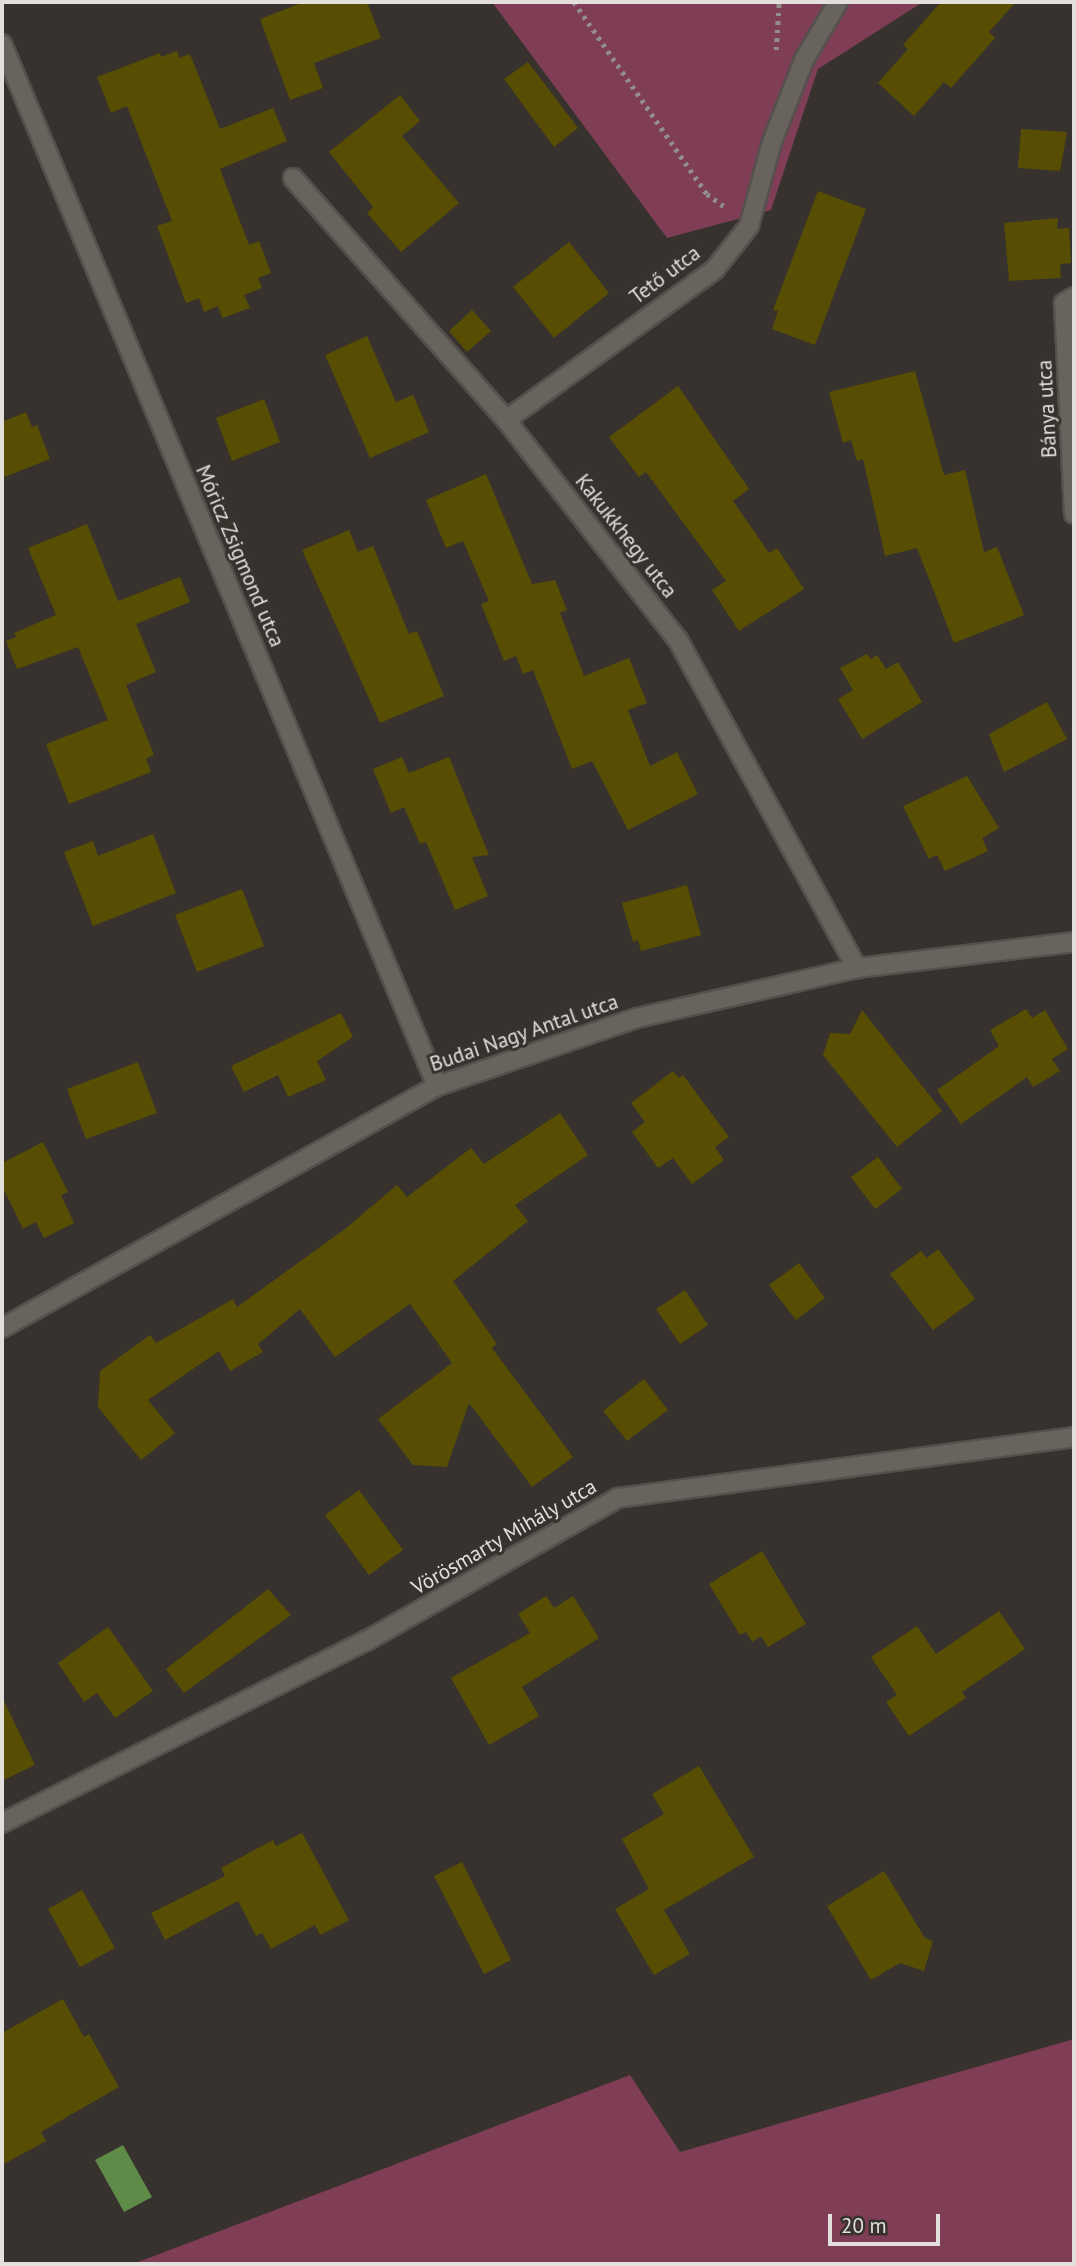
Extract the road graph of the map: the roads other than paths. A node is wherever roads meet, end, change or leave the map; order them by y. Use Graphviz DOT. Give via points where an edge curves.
graph roads {
  1 [pos="838,2"];
  2 [pos="2,44"];
  3 [pos="293,178"];
  4 [pos="1069,300"];
  5 [pos="506,420"];
  6 [pos="1074,514"];
  7 [pos="1074,942"];
  8 [pos="857,968"];
  9 [pos="437,1086"];
  10 [pos="2,1328"];
  11 [pos="1074,1437"];
  12 [pos="2,1823"];
  1 -- 5 [label="street, Tető utca" via="804,60 772,142 748,226 715,269"];
  2 -- 9 [label="street, Móricz Zsigmond utca"];
  3 -- 5 [label="street, Kakukkhegy utca"];
  4 -- 6 [label="street, Bánya utca"];
  5 -- 8 [label="street, Kakukkhegy utca" via="678,640"];
  7 -- 8 [label="street, Budai Nagy Antal utca"];
  8 -- 9 [label="street, Budai Nagy Antal utca" via="637,1018"];
  9 -- 10 [label="street, Budai Nagy Antal utca"];
  11 -- 12 [label="street, Vörösmarty Mihály utca" via="618,1498 368,1640"];
}
